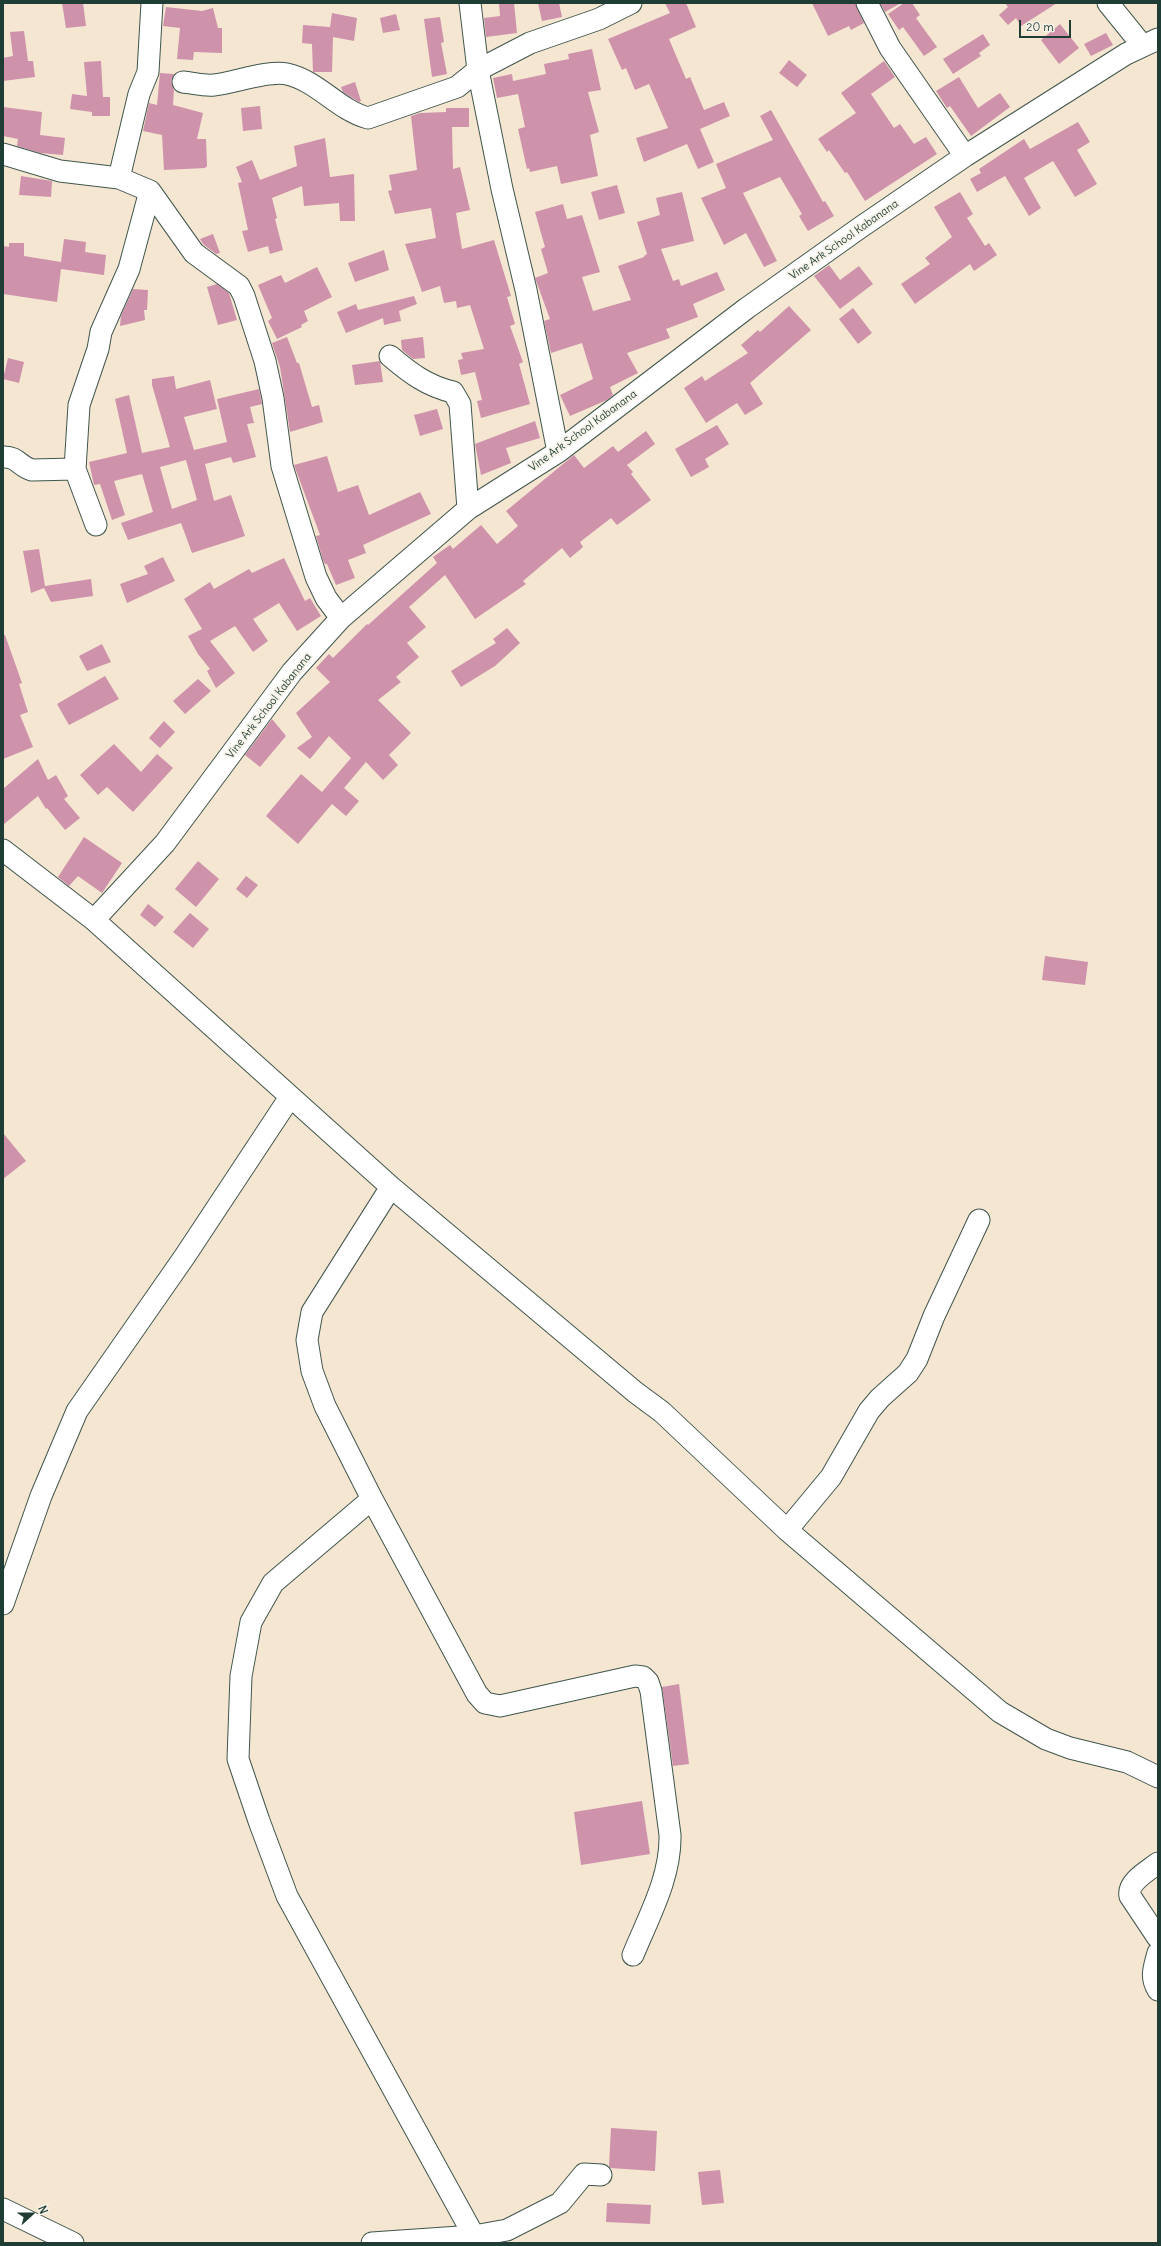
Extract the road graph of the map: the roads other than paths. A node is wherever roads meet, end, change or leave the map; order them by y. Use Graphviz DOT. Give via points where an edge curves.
graph roads {
  1 [pos="152,3"];
  2 [pos="631,3"];
  3 [pos="867,3"];
  4 [pos="1108,3"];
  5 [pos="468,4"];
  6 [pos="1150,42"];
  7 [pos="478,70"];
  8 [pos="183,82"];
  9 [pos="3,154"];
  10 [pos="965,156"];
  11 [pos="119,178"];
  12 [pos="150,191"];
  13 [pos="390,356"];
  14 [pos="558,452"];
  15 [pos="3,457"];
  16 [pos="75,469"];
  17 [pos="468,509"];
  18 [pos="96,525"];
  19 [pos="341,618"];
  20 [pos="3,850"];
  21 [pos="94,920"];
  22 [pos="290,1097"];
  23 [pos="391,1187"];
  24 [pos="979,1220"];
  25 [pos="372,1499"];
  26 [pos="787,1530"];
  27 [pos="3,1604"];
  28 [pos="1158,1777"];
  29 [pos="1158,1863"];
  30 [pos="1158,1938"];
  31 [pos="1158,1953"];
  32 [pos="633,1955"];
  33 [pos="1158,1990"];
  34 [pos="600,2175"];
  35 [pos="3,2209"];
  36 [pos="474,2239"];
  37 [pos="73,2243"];
  38 [pos="372,2243"];
  1 -- 11 [label="street" via="148,72 139,94"];
  2 -- 7 [label="street" via="600,19 530,43"];
  3 -- 10 [label="street" via="890,48"];
  4 -- 6 [label="street"];
  5 -- 7 [label="street"];
  6 -- 10 [label="street, Vine Ark School Kabanana"];
  7 -- 8 [label="street" via="457,87 368,118 354,113 306,82 286,74 212,86"];
  7 -- 14 [label="street"];
  9 -- 11 [label="street" via="60,171"];
  10 -- 14 [label="street, Vine Ark School Kabanana" via="748,308"];
  11 -- 12 [label="street"];
  12 -- 16 [label="street" via="129,269 101,332 98,349 79,405"];
  12 -- 19 [label="street" via="194,253 239,286 244,296 272,390 282,466 316,577 326,598"];
  13 -- 17 [label="street" via="418,379 438,389 453,392 460,404"];
  14 -- 17 [label="street, Vine Ark School Kabanana"];
  15 -- 16 [label="street" via="15,458 25,468 32,470"];
  16 -- 18 [label="street"];
  17 -- 19 [label="street, Vine Ark School Kabanana"];
  19 -- 21 [label="street, Vine Ark School Kabanana" via="292,672 165,842"];
  20 -- 21 [label="street"];
  21 -- 22 [label="street"];
  22 -- 23 [label="street"];
  22 -- 27 [label="street" via="185,1256 77,1411 40,1496"];
  23 -- 25 [label="street" via="312,1312 308,1340 312,1371 325,1406"];
  23 -- 26 [label="street" via="662,1412"];
  24 -- 26 [label="street" via="917,1359 908,1373 880,1398 870,1411 831,1477"];
  25 -- 32 [label="street" via="477,1694 485,1703 500,1706 636,1676 643,1677 648,1682 671,1853 668,1869"];
  25 -- 36 [label="street" via="273,1583 251,1622 241,1676 238,1759 287,1896"];
  26 -- 28 [label="street" via="1000,1712 1046,1739 1070,1748 1127,1762"];
  29 -- 30 [label="street" via="1129,1890 1130,1896"];
  31 -- 33 [label="street" via="1152,1973"];
  34 -- 36 [label="street" via="584,2174 560,2203 506,2230"];
  35 -- 37 [label="street"];
  36 -- 38 [label="street"];
}
